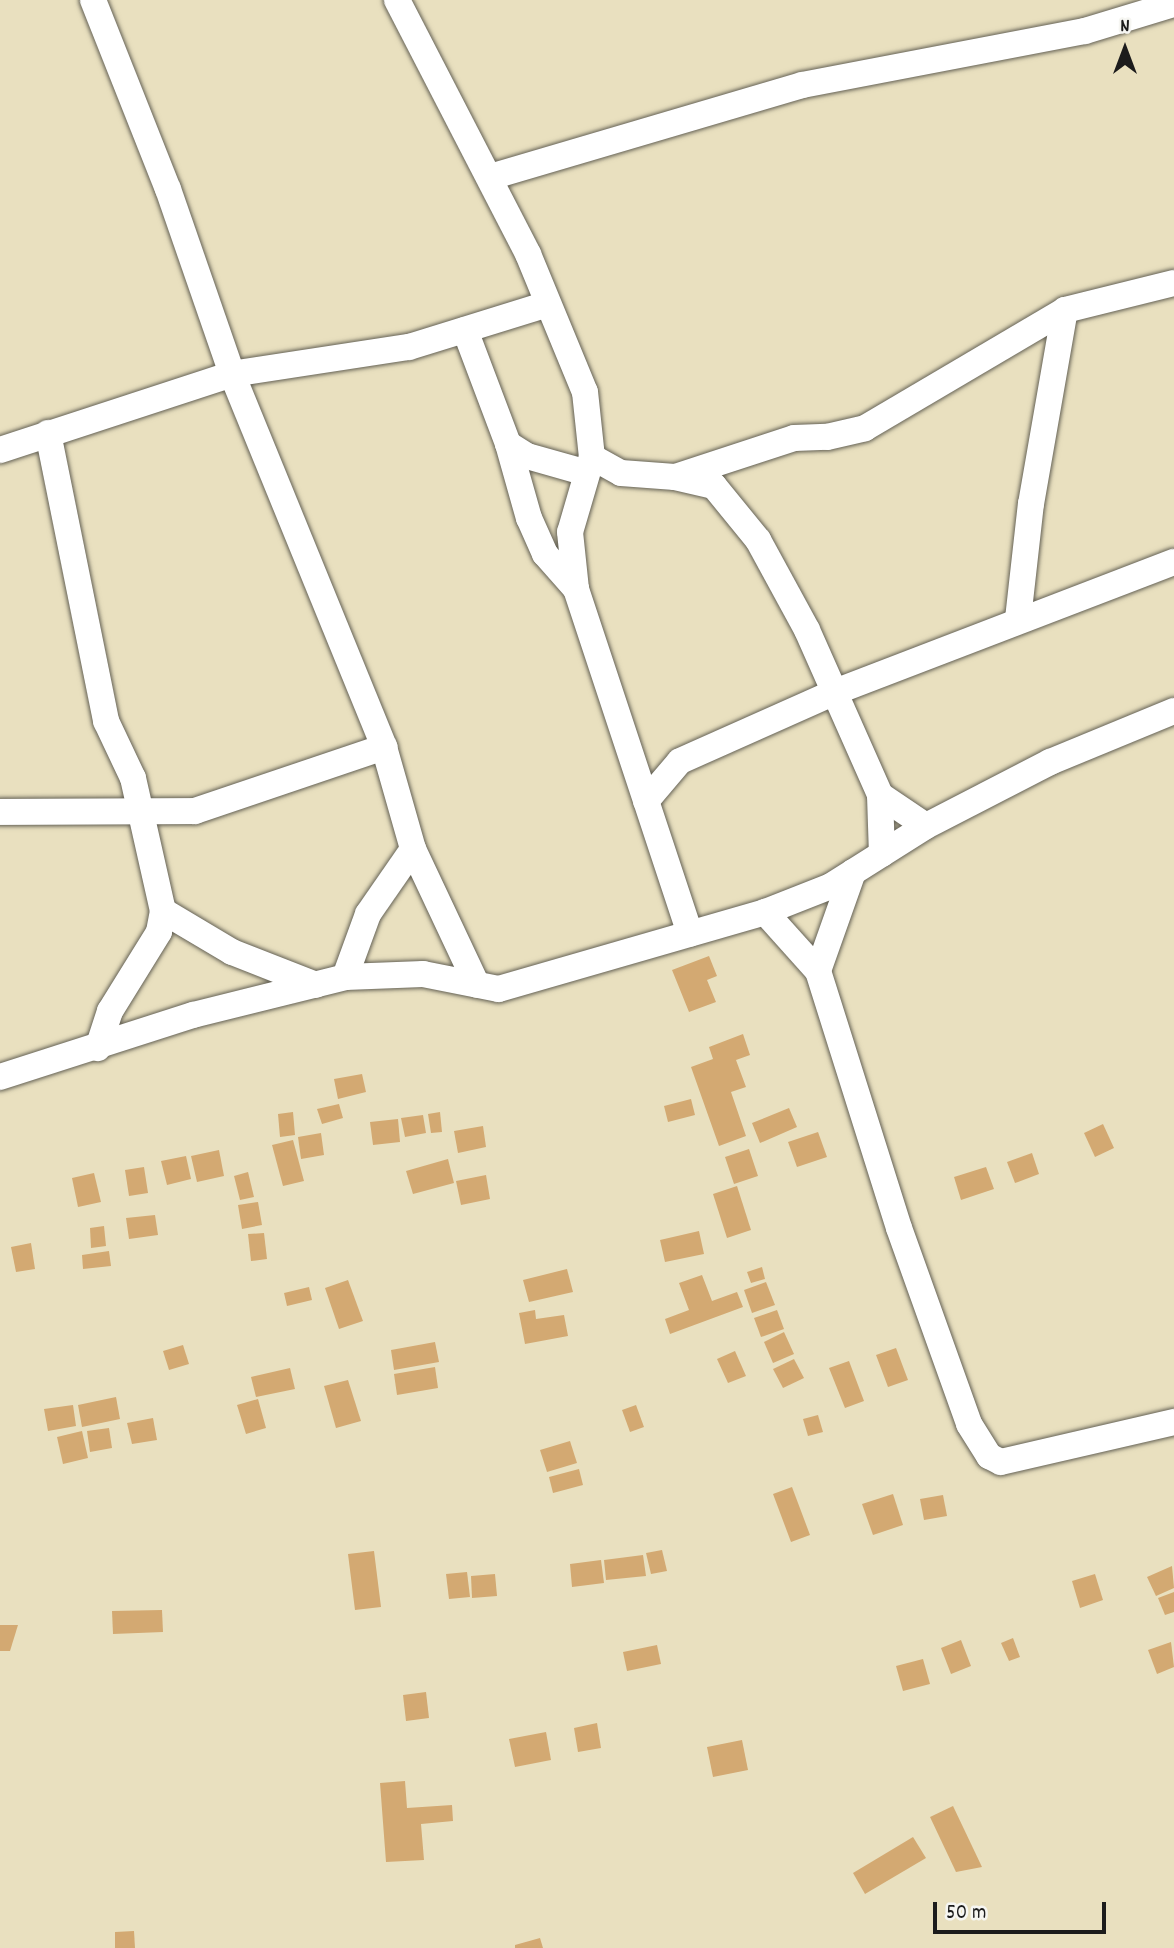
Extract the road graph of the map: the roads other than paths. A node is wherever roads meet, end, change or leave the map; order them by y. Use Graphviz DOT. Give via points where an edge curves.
graph roads {
  1 [pos="93,0"];
  2 [pos="397,0"];
  3 [pos="1174,4"];
  4 [pos="490,177"];
  5 [pos="1174,283"];
  6 [pos="548,304"];
  7 [pos="1065,310"];
  8 [pos="465,330"];
  9 [pos="232,374"];
  10 [pos="48,433"];
  11 [pos="508,444"];
  12 [pos="0,450"];
  13 [pos="589,465"];
  14 [pos="675,477"];
  15 [pos="1174,562"];
  16 [pos="576,589"];
  17 [pos="1018,619"];
  18 [pos="835,692"];
  19 [pos="1174,711"];
  20 [pos="384,747"];
  21 [pos="631,758"];
  22 [pos="680,761"];
  23 [pos="880,795"];
  24 [pos="646,801"];
  25 [pos="0,811"];
  26 [pos="140,813"];
  27 [pos="926,826"];
  28 [pos="413,849"];
  29 [pos="882,854"];
  30 [pos="853,872"];
  31 [pos="163,911"];
  32 [pos="765,912"];
  33 [pos="690,934"];
  34 [pos="818,971"];
  35 [pos="345,977"];
  36 [pos="316,985"];
  37 [pos="477,985"];
  38 [pos="98,1048"];
  39 [pos="0,1077"];
  40 [pos="1174,1422"];
  1 -- 9 [label="street" via="168,189"];
  2 -- 4 [label="street"];
  3 -- 4 [label="street" via="1085,31 802,85"];
  4 -- 6 [label="street"];
  5 -- 7 [label="street"];
  6 -- 8 [label="street"];
  6 -- 13 [label="street" via="585,392"];
  7 -- 14 [label="street" via="865,428 827,438 794,438"];
  7 -- 17 [label="street" via="1031,505"];
  8 -- 9 [label="street" via="409,347"];
  8 -- 11 [label="street"];
  9 -- 10 [label="street"];
  9 -- 20 [label="street"];
  10 -- 12 [label="street"];
  10 -- 26 [label="street" via="106,721 133,778"];
  11 -- 13 [label="street" via="527,456"];
  11 -- 16 [label="street" via="510,465 545,554"];
  13 -- 14 [label="street" via="621,473"];
  13 -- 16 [label="street" via="570,532"];
  14 -- 18 [label="street" via="715,486 758,540"];
  15 -- 17 [label="street"];
  16 -- 21 [label="street"];
  17 -- 18 [label="street"];
  18 -- 22 [label="street"];
  18 -- 23 [label="street"];
  19 -- 27 [label="street" via="1050,762"];
  20 -- 26 [label="street" via="195,811"];
  20 -- 28 [label="street"];
  21 -- 22 [label="street"];
  21 -- 24 [label="street"];
  22 -- 24 [label="street"];
  23 -- 27 [label="street"];
  23 -- 29 [label="street"];
  24 -- 33 [label="street"];
  25 -- 26 [label="street"];
  26 -- 31 [label="street"];
  27 -- 29 [label="street"];
  28 -- 35 [label="street" via="368,914"];
  28 -- 37 [label="street"];
  29 -- 30 [label="street"];
  30 -- 32 [label="street" via="831,886"];
  30 -- 34 [label="street"];
  31 -- 36 [label="street" via="232,952"];
  31 -- 38 [label="street" via="159,932 110,1011"];
  32 -- 33 [label="street"];
  32 -- 34 [label="street"];
  33 -- 37 [label="street" via="534,981 499,989"];
  34 -- 40 [label="street" via="904,1241 970,1424 989,1456 1001,1462"];
  35 -- 36 [label="street"];
  35 -- 37 [label="street" via="423,974"];
  36 -- 38 [label="street" via="193,1015"];
  38 -- 39 [label="street"];
}
